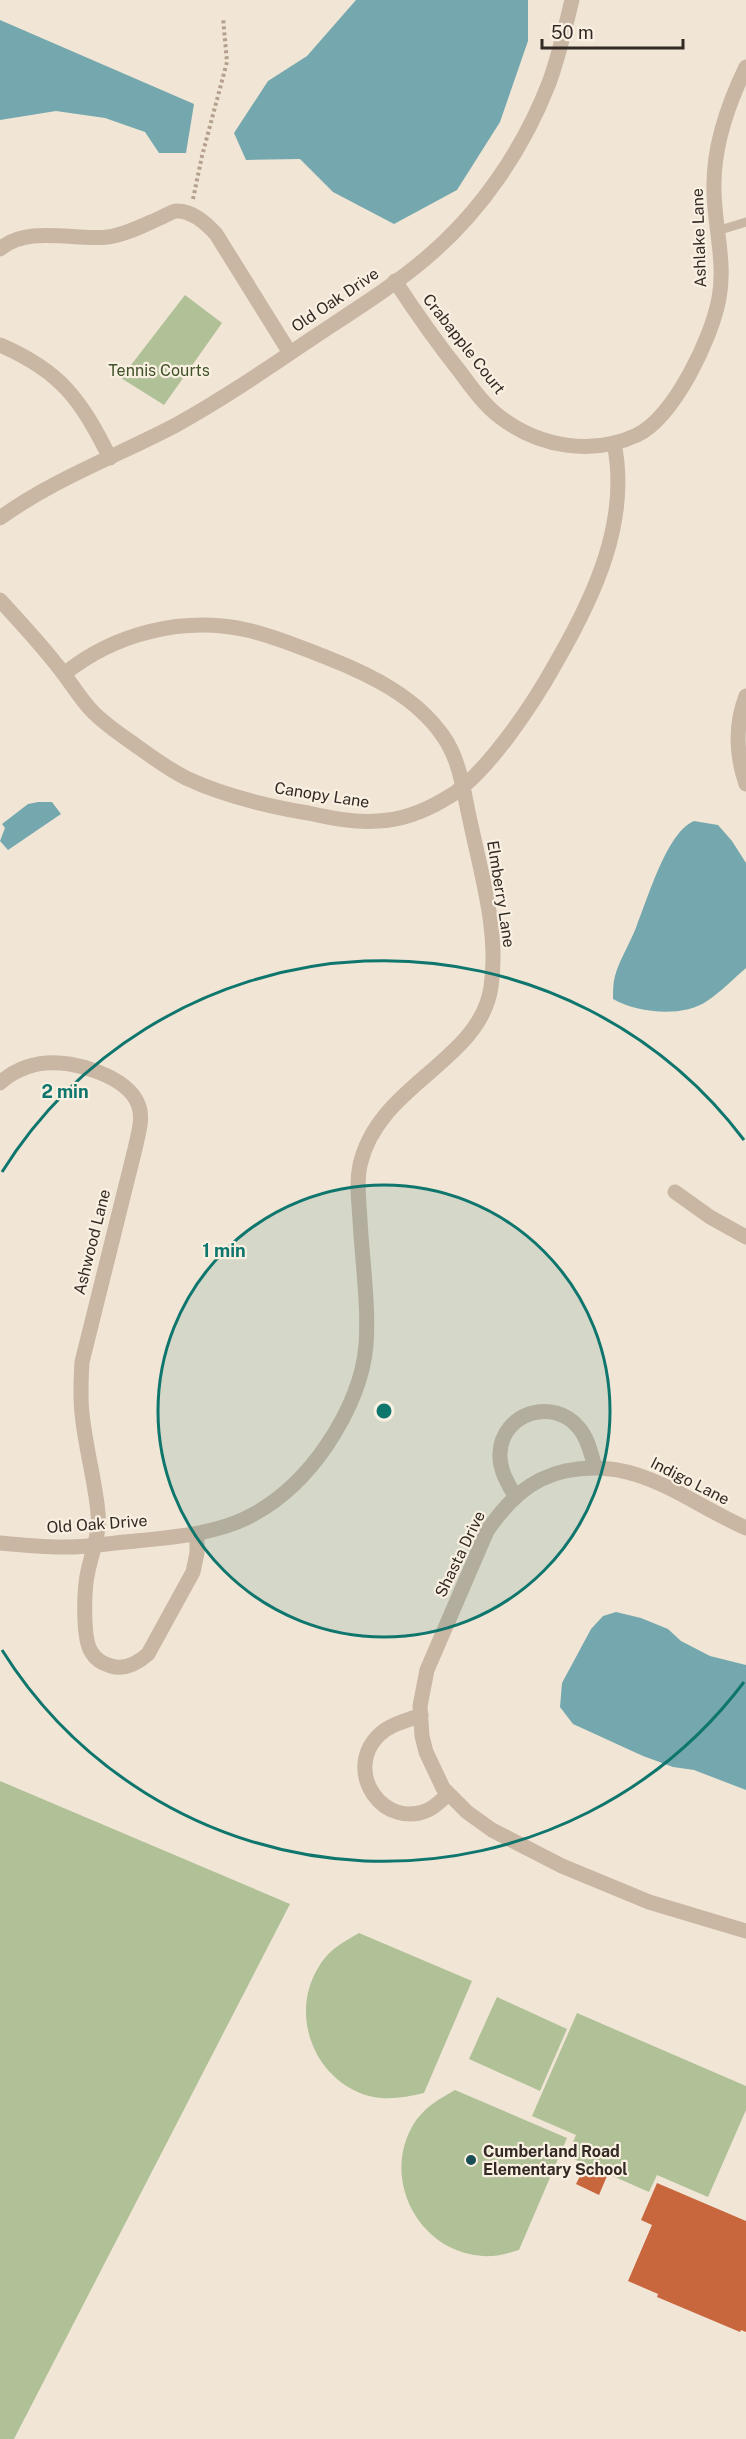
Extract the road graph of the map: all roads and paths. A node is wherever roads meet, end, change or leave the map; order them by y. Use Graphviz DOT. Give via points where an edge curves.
graph roads {
  1 [pos="572,0"];
  2 [pos="223,18"];
  3 [pos="746,67"];
  4 [pos="190,214"];
  5 [pos="746,222"];
  6 [pos="717,231"];
  7 [pos="0,249"];
  8 [pos="394,281"];
  9 [pos="0,345"];
  10 [pos="290,353"];
  11 [pos="614,442"];
  12 [pos="110,458"];
  13 [pos="0,518"];
  14 [pos="0,600"];
  15 [pos="64,674"];
  16 [pos="746,696"];
  17 [pos="746,784"];
  18 [pos="463,787"];
  19 [pos="0,1083"];
  20 [pos="675,1192"];
  21 [pos="746,1237"];
  22 [pos="595,1467"];
  23 [pos="515,1496"];
  24 [pos="746,1528"];
  25 [pos="197,1534"];
  26 [pos="0,1543"];
  27 [pos="95,1545"];
  28 [pos="421,1715"];
  29 [pos="448,1794"];
  30 [pos="746,1931"];
  1 -- 8 [label="street, Old Oak Drive" via="549,81 517,148 485,197 449,237"];
  2 -- 4 [label="path" via="227,62"];
  3 -- 6 [label="street, Ashlake Lane" via="721,137 714,188"];
  4 -- 7 [label="street" via="176,211 112,237 38,236"];
  4 -- 10 [label="street" via="206,222 216,234"];
  5 -- 6 [label="lane"];
  6 -- 11 [label="street, Ashlake Lane" via="719,298 698,358 681,390 658,417 638,434"];
  8 -- 10 [label="street, Old Oak Drive"];
  8 -- 11 [label="street, Crabapple Court" via="472,389 499,417 532,436 566,446 593,447"];
  9 -- 12 [label="street" via="26,356 73,393"];
  10 -- 12 [label="street, Old Oak Drive" via="192,416"];
  11 -- 18 [label="street, Canopy Lane" via="620,492 615,523 582,618 547,679 494,754"];
  12 -- 13 [label="street, Old Oak Drive" via="29,497"];
  14 -- 15 [label="street, Canopy Lane"];
  15 -- 18 [label="street, Canopy Lane" via="93,712 156,760 205,786 274,807 379,822 410,816"];
  15 -- 18 [label="street, Elmberry Lane" via="106,645 148,632 197,625 249,630 372,677 402,695 443,736 454,755"];
  16 -- 17 [label="street" via="739,714 738,737"];
  18 -- 25 [label="street, Elmberry Lane" via="492,942 490,994 468,1037 400,1097 367,1143 357,1183 366,1344 358,1385 345,1418 320,1456 285,1492 251,1516"];
  19 -- 27 [label="street, Ashwood Lane" via="24,1068 66,1064 110,1076 123,1084 139,1105 141,1120 135,1149 82,1362 82,1415 98,1513"];
  20 -- 21 [label="street"];
  22 -- 23 [label="street, Indigo Lane" via="547,1477"];
  22 -- 23 [label="street" via="586,1439 568,1418 548,1411 523,1415 507,1431 500,1452 503,1474"];
  22 -- 24 [label="street, Indigo Lane" via="621,1469 650,1479"];
  23 -- 28 [label="street, Shasta Drive" via="487,1531 427,1670"];
  25 -- 27 [label="street, Old Oak Drive"];
  25 -- 27 [label="street" via="193,1572 148,1654 128,1666 116,1667 99,1661 88,1645 87,1574"];
  26 -- 27 [label="street, Old Oak Drive" via="65,1548"];
  28 -- 29 [label="street, Shasta Drive" via="426,1752"];
  28 -- 29 [label="street" via="391,1726 372,1744 364,1769 366,1784 386,1807 411,1814 432,1808"];
  29 -- 30 [label="street, Shasta Drive" via="492,1830 562,1866 649,1902"];
}
